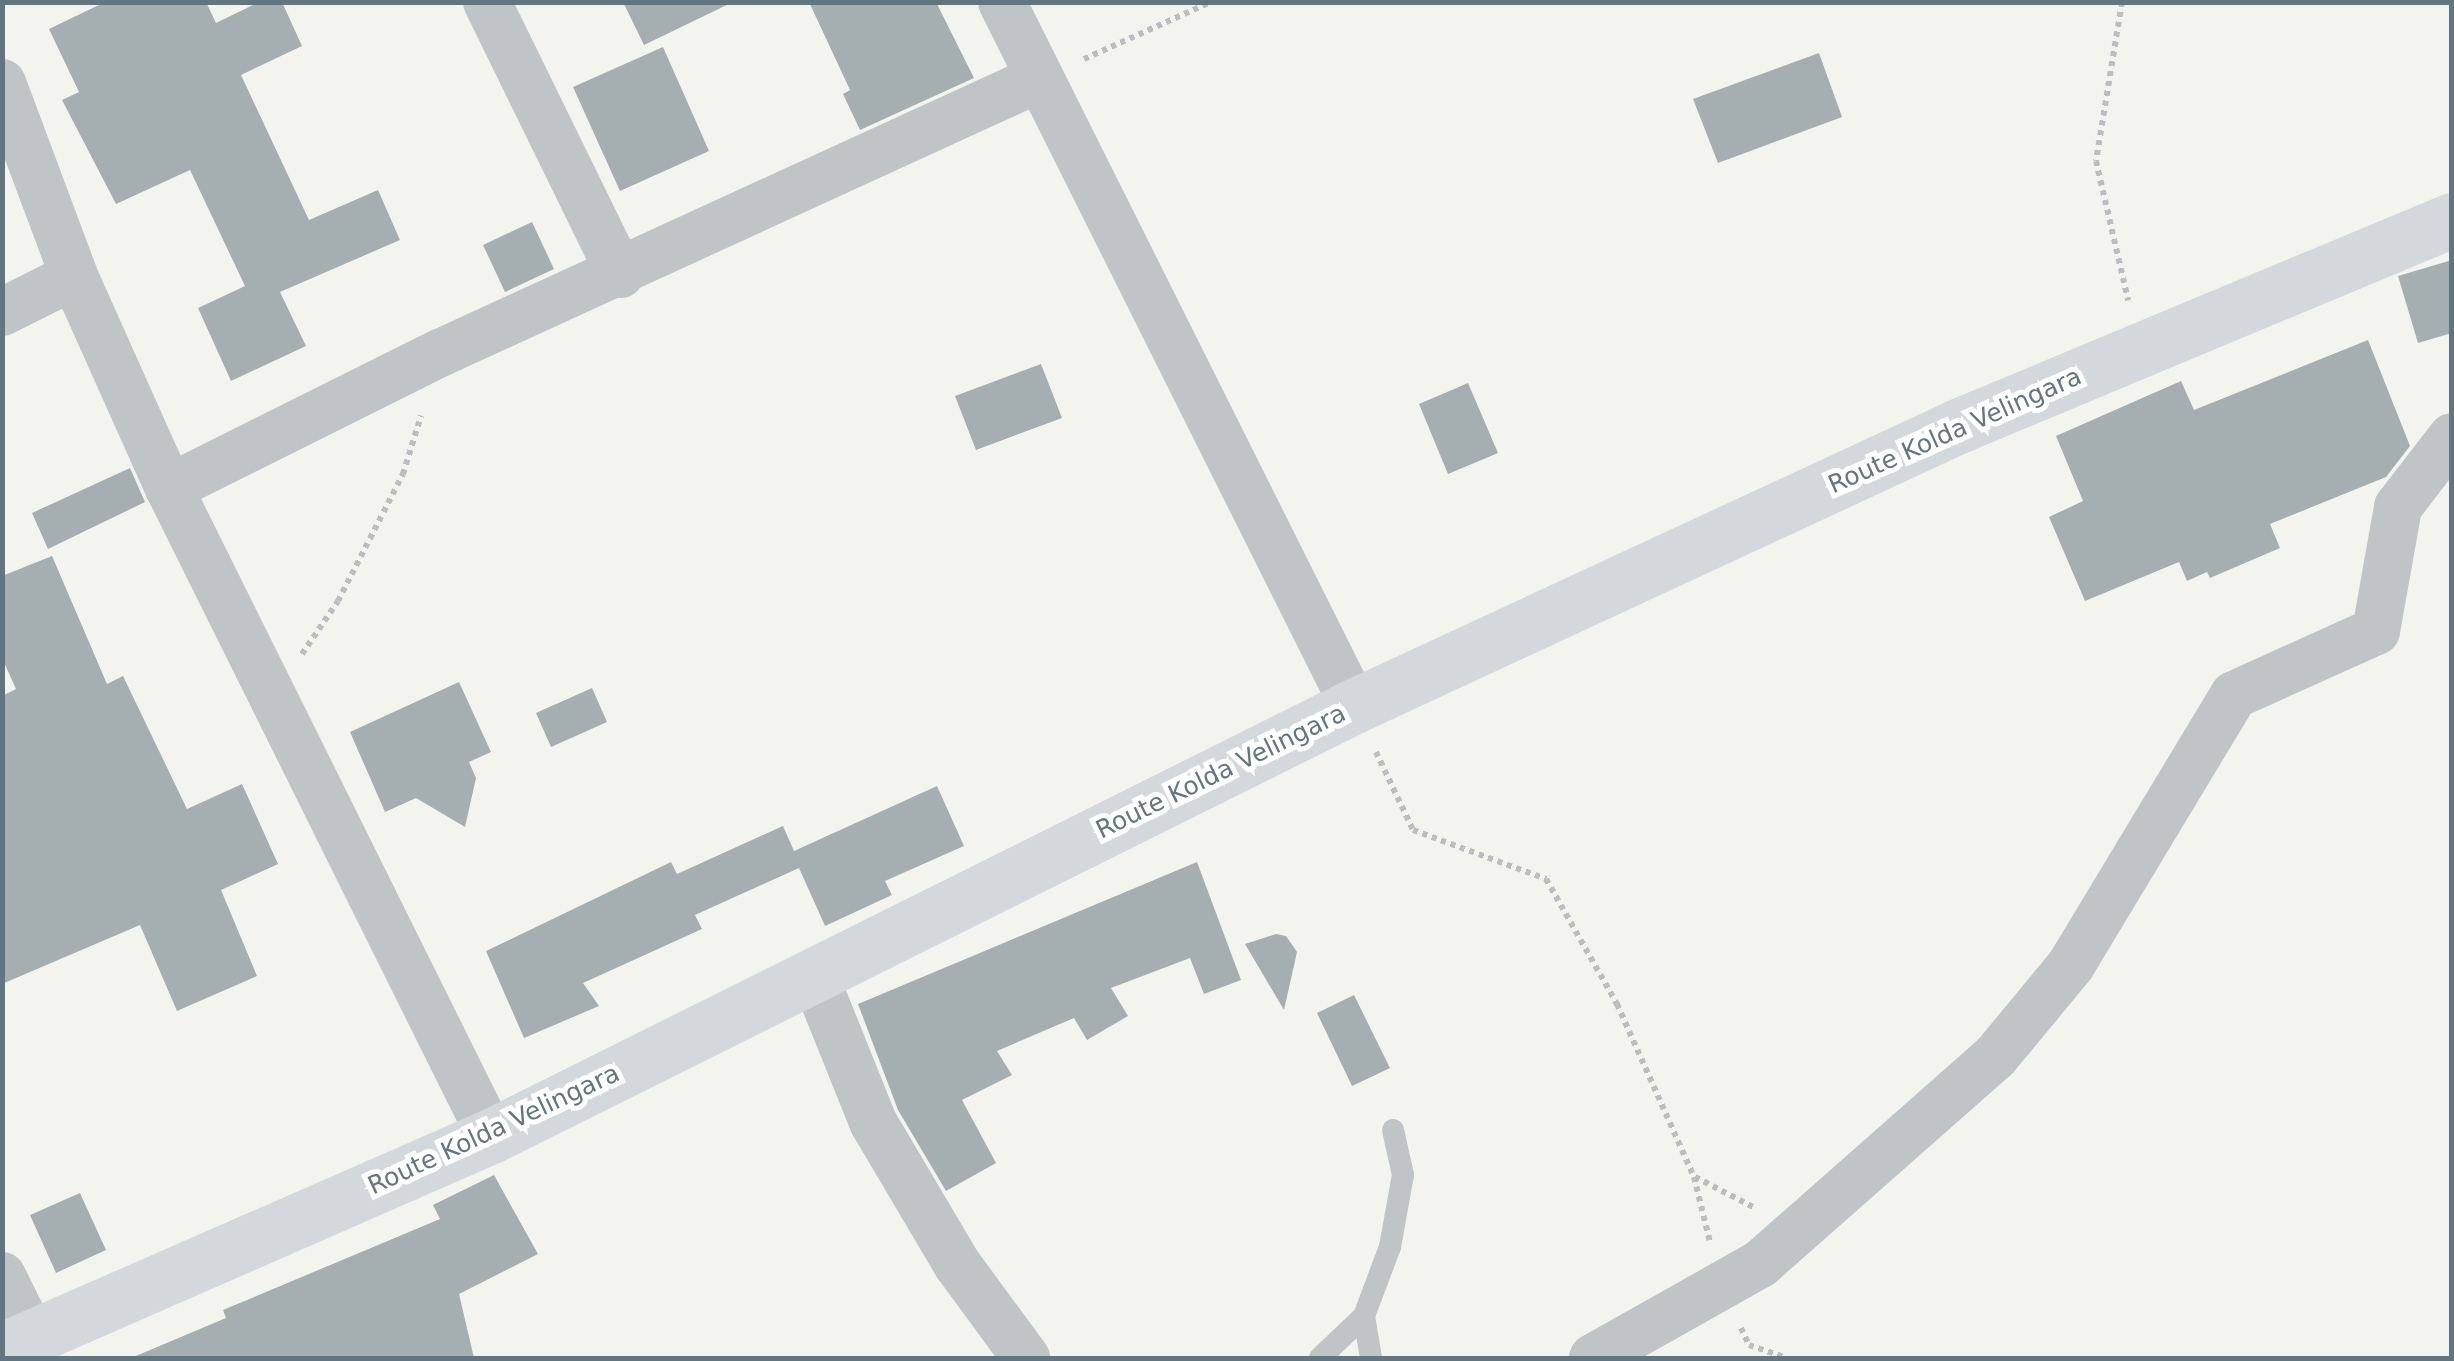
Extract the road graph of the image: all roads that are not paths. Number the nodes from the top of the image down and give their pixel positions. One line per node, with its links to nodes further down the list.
1 (487, 2): 6 (street)
2 (1002, 2): 3 (street)
3 (1038, 79): 6 (street); 11 (street)
4 (2, 82): 7 (street)
5 (2452, 220): 11 (main road, Route Kolda Velingara)
6 (620, 274): 10 (street)
7 (74, 276): 8 (street); 10 (street)
8 (2, 312)
9 (2452, 438): 21 (street)
10 (168, 488): 14 (street)
11 (1354, 706): 12 (main road, Route Kolda Velingara)
12 (814, 975): 14 (main road, Route Kolda Velingara); 18 (street)
13 (1393, 1130): 16 (lane)
14 (491, 1136): 17 (main road, Route Kolda Velingara)
15 (2, 1276): 17 (street)
16 (1364, 1316): 19 (lane); 20 (lane)
17 (18, 1344)
18 (1026, 1358)
19 (1320, 1358)
20 (1370, 1358)
21 (1593, 1358)

